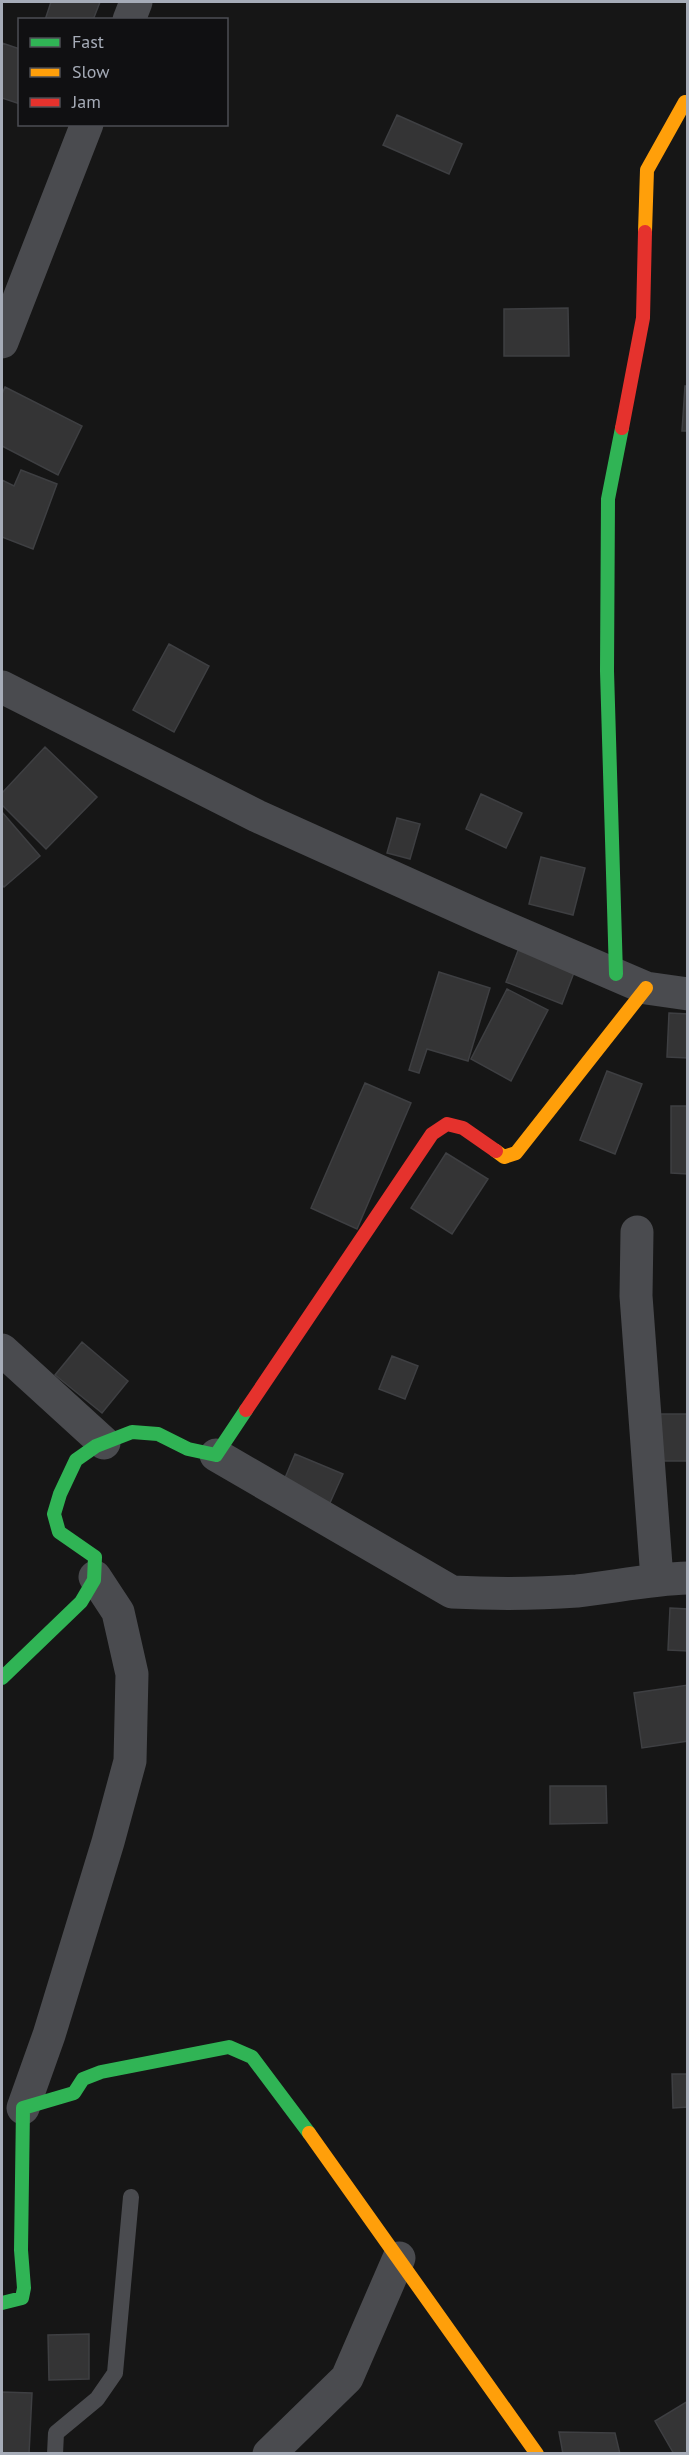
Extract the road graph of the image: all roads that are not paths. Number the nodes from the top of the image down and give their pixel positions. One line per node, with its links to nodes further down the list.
1 (136, 2): 2 (street)
2 (130, 18)
3 (685, 102): 7 (street)
4 (86, 126): 5 (street)
5 (2, 342)
6 (2, 687): 7 (street)
7 (616, 974): 8 (street)
8 (646, 988): 9 (street); 13 (street)
9 (687, 994)
10 (637, 1232): 15 (street)
11 (2, 1350): 12 (street)
12 (104, 1443): 13 (street); 14 (street)
13 (216, 1455): 15 (street)
14 (94, 1577): 16 (street); 17 (street)
15 (672, 1578)
16 (2, 1677)
17 (23, 2108): 19 (street); 20 (street)
18 (130, 2198): 21 (lane)
19 (399, 2258): 22 (street); 23 (street)
20 (2, 2303)
21 (55, 2454)
22 (269, 2454)
23 (537, 2454)

